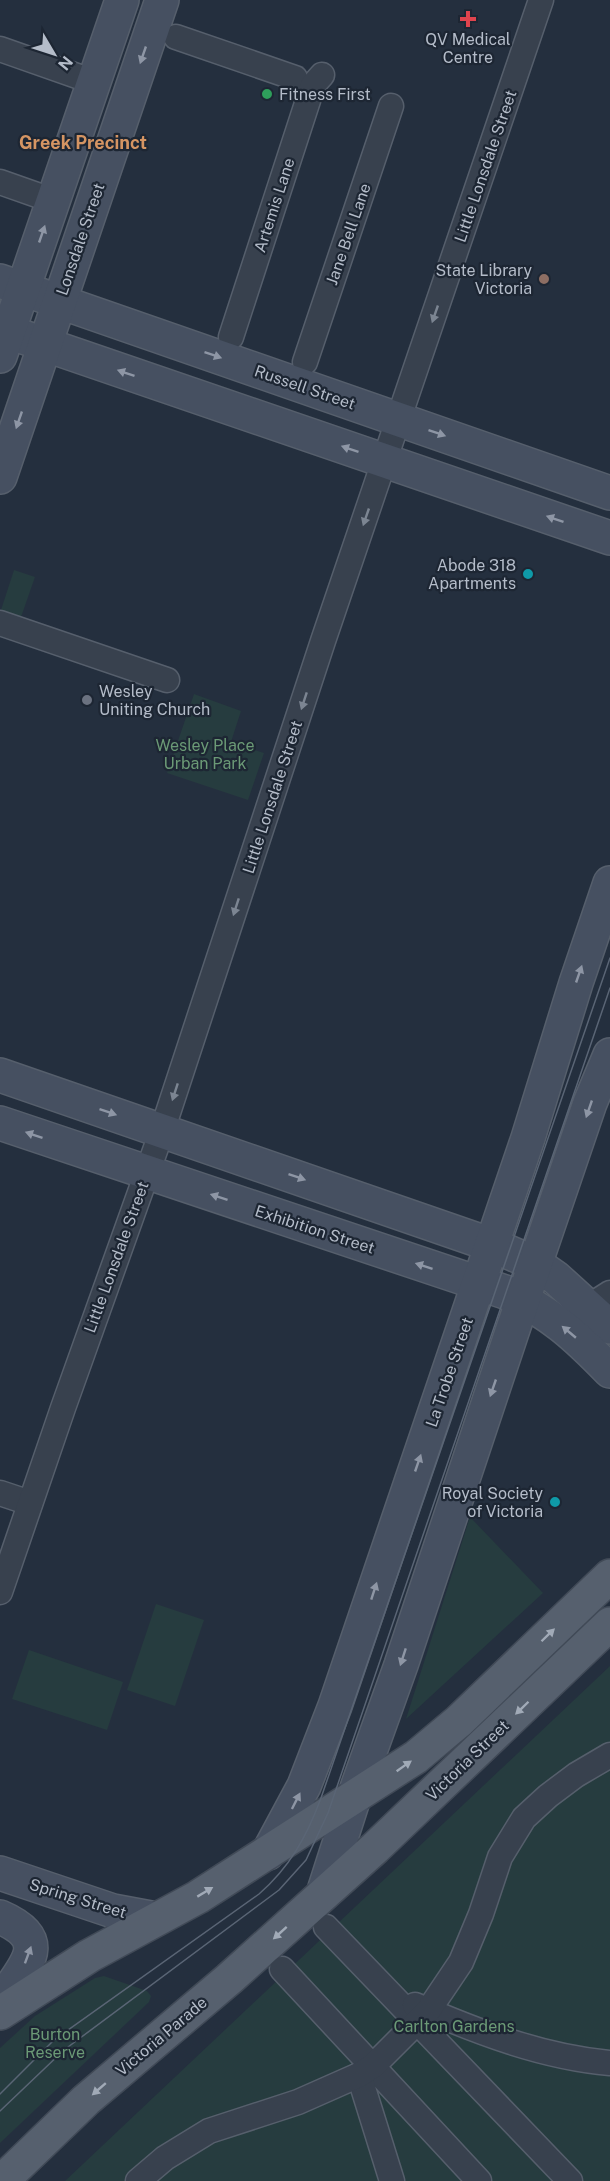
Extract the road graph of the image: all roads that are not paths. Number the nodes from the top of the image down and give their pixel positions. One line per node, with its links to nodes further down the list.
1 (122, 0): 8 (street)
2 (162, 0): 13 (street, Lonsdale Street, one-way to 13)
3 (541, 0): 22 (street, Little Lonsdale Street, one-way to 22)
4 (176, 37): 7 (street)
5 (0, 49): 8 (street)
6 (322, 75): 14 (street, Artemis Lane)
7 (295, 78)
8 (94, 82): 11 (street)
9 (391, 106): 18 (street, Jane Bell Lane)
10 (0, 182): 11 (street)
11 (54, 201): 12 (street, one-way to 11)
12 (12, 285): 13 (street, Russell Street); 15 (street)
13 (59, 302): 16 (street, Russell Street); 17 (street, Lonsdale Street)
14 (231, 337)
15 (3, 339): 17 (street)
16 (179, 343): 20 (street); 22 (street, Russell Street, one-way to 22)
17 (44, 345): 20 (street, one-way to 17); 21 (street, Lonsdale Street)
18 (305, 362)
19 (0, 376): 21 (street)
20 (165, 386): 23 (street, one-way to 20)
21 (30, 387): 24 (street, Lonsdale Street, one-way to 24)
22 (399, 420): 23 (street, Little Lonsdale Street); 25 (street, Russell Street, one-way to 25)
23 (385, 461): 26 (street, one-way to 23); 34 (street, Little Lonsdale Street, one-way to 34)
24 (0, 477)
25 (610, 493)
26 (610, 538)
27 (0, 623): 28 (street)
28 (167, 681)
29 (610, 883): 38 (street, La Trobe Street, one-way to 29)
30 (610, 1054): 39 (street, one-way to 39)
31 (6, 1077): 32 (street); 34 (street, one-way to 34)
32 (0, 1112)
33 (0, 1123): 36 (street, Exhibition Street, one-way to 33)
34 (162, 1131): 35 (street); 36 (street, Little Lonsdale Street)
35 (201, 1144): 37 (street); 38 (street, one-way to 38)
36 (146, 1173): 37 (street, Exhibition Street); 45 (street, Little Lonsdale Street)
37 (185, 1186): 40 (street, Exhibition Street, one-way to 37)
38 (492, 1245): 39 (street); 40 (street, La Trobe Street)
39 (536, 1264): 41 (street); 42 (street)
40 (479, 1283): 41 (street, Exhibition Street); 51 (street, La Trobe Street, one-way to 40)
41 (523, 1300): 43 (street, Exhibition Street, one-way to 41); 50 (street, one-way to 50)
42 (603, 1309)
43 (610, 1371)
44 (0, 1493): 45 (street)
45 (30, 1503): 47 (street, Little Lonsdale Street)
46 (610, 1576): 50 (main road, Victoria Street, one-way to 46)
47 (0, 1592)
48 (610, 1624): 53 (main road, Victoria Street, one-way to 53)
49 (610, 1755): 60 (street)
50 (354, 1797): 51 (main road); 53 (street)
51 (268, 1853): 55 (main road, one-way to 51)
52 (0, 1874): 55 (street, Spring Street)
53 (323, 1894): 63 (main road, Victoria Parade, one-way to 63)
54 (0, 1917): 58 (street, one-way to 54)
55 (156, 1919): 59 (main road)
56 (326, 1927): 60 (street)
57 (282, 1969): 62 (street)
58 (0, 2003)
59 (0, 2013)
60 (422, 2017): 61 (street); 62 (street); 67 (street)
61 (610, 2063)
62 (366, 2070): 64 (street); 65 (street); 66 (street)
63 (2, 2181)
64 (138, 2181)
65 (392, 2181)
66 (479, 2181)
67 (570, 2181)

